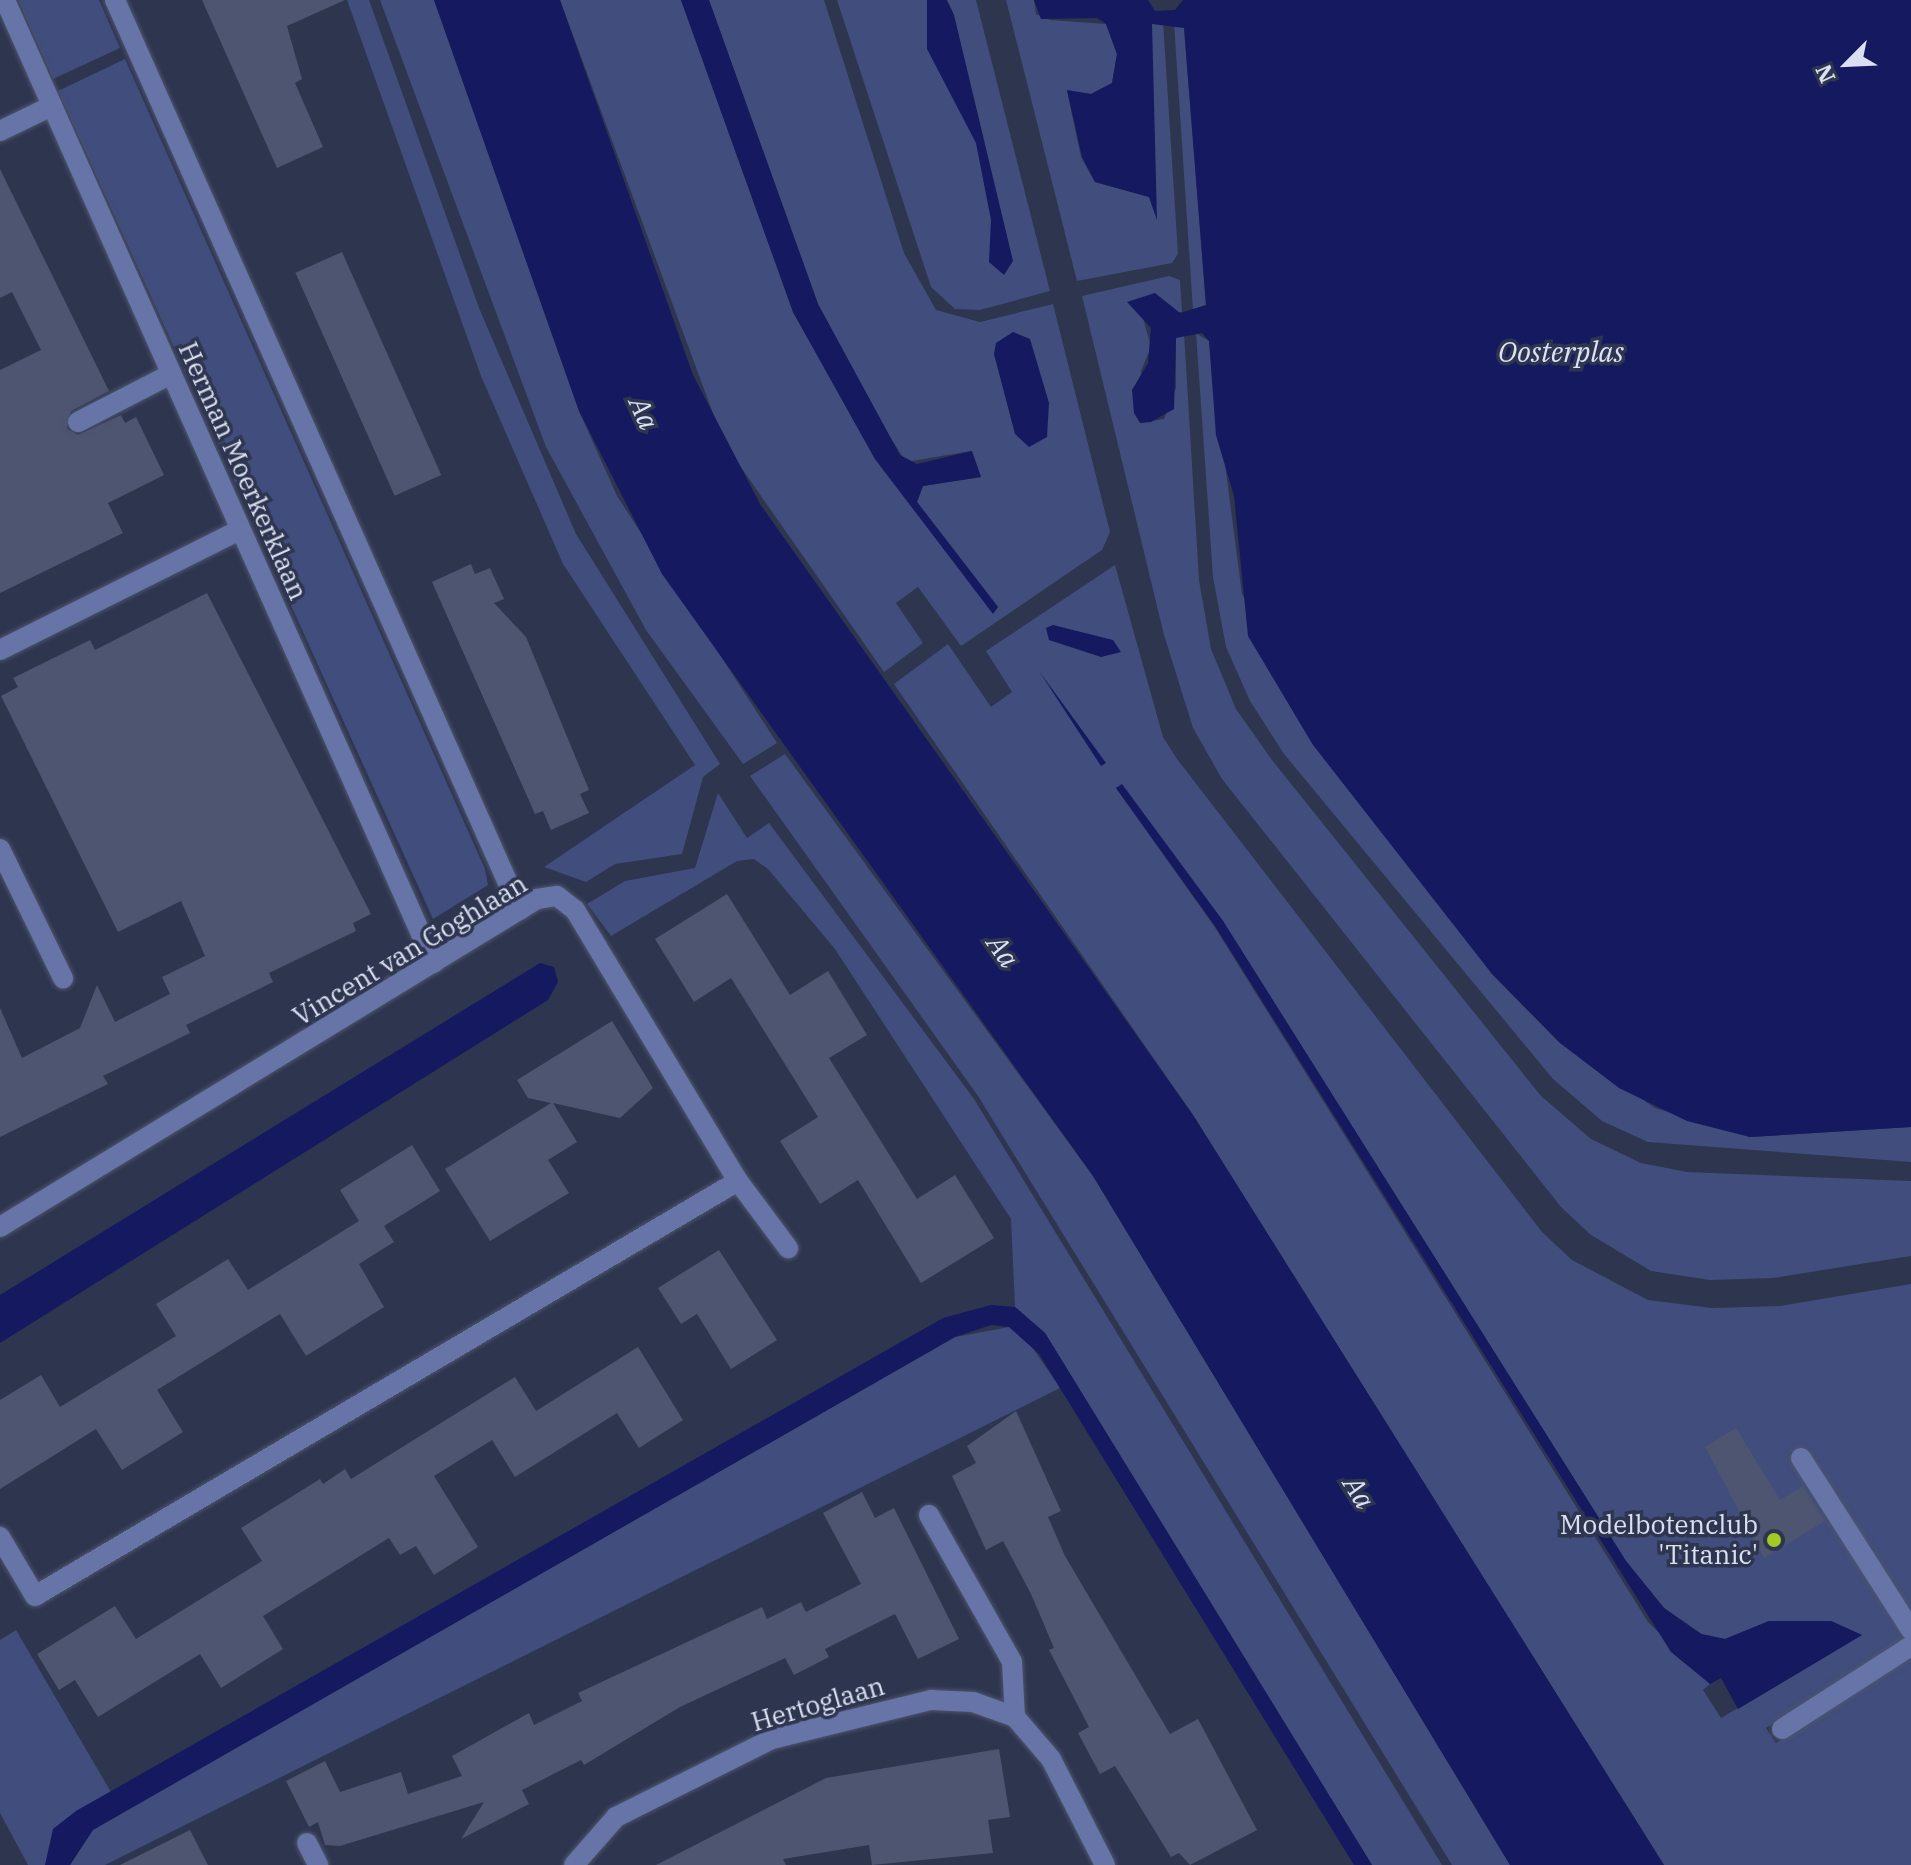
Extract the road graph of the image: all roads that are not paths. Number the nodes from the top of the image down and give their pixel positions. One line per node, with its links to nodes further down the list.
1 (5, 0): 3 (street, Herman Moerkerklaan)
2 (115, 0): 10 (street)
3 (52, 106): 4 (street); 5 (street, Herman Moerkerklaan)
4 (0, 131)
5 (171, 374): 6 (street); 7 (street, Herman Moerkerklaan)
6 (78, 422)
7 (240, 530): 8 (street); 11 (street, Herman Moerkerklaan)
8 (0, 650)
9 (0, 849): 12 (street)
10 (520, 910): 11 (street, Vincent van Goghlaan); 13 (street, Vincent van Goghlaan)
11 (434, 963): 14 (street, Vincent van Goghlaan)
12 (63, 978)
13 (738, 1181): 15 (street, Vincent van Goghlaan); 18 (street)
14 (0, 1227)
15 (788, 1248)
16 (1801, 1458): 19 (street)
17 (929, 1515): 21 (street)
18 (0, 1537)
19 (1911, 1630)
20 (1911, 1646): 22 (street)
21 (1015, 1717): 25 (street, Hertoglaan); 26 (street, Hertoglaan)
22 (1782, 1729)
23 (307, 1843): 24 (street)
24 (318, 1865)
25 (574, 1865)
26 (1105, 1865)

